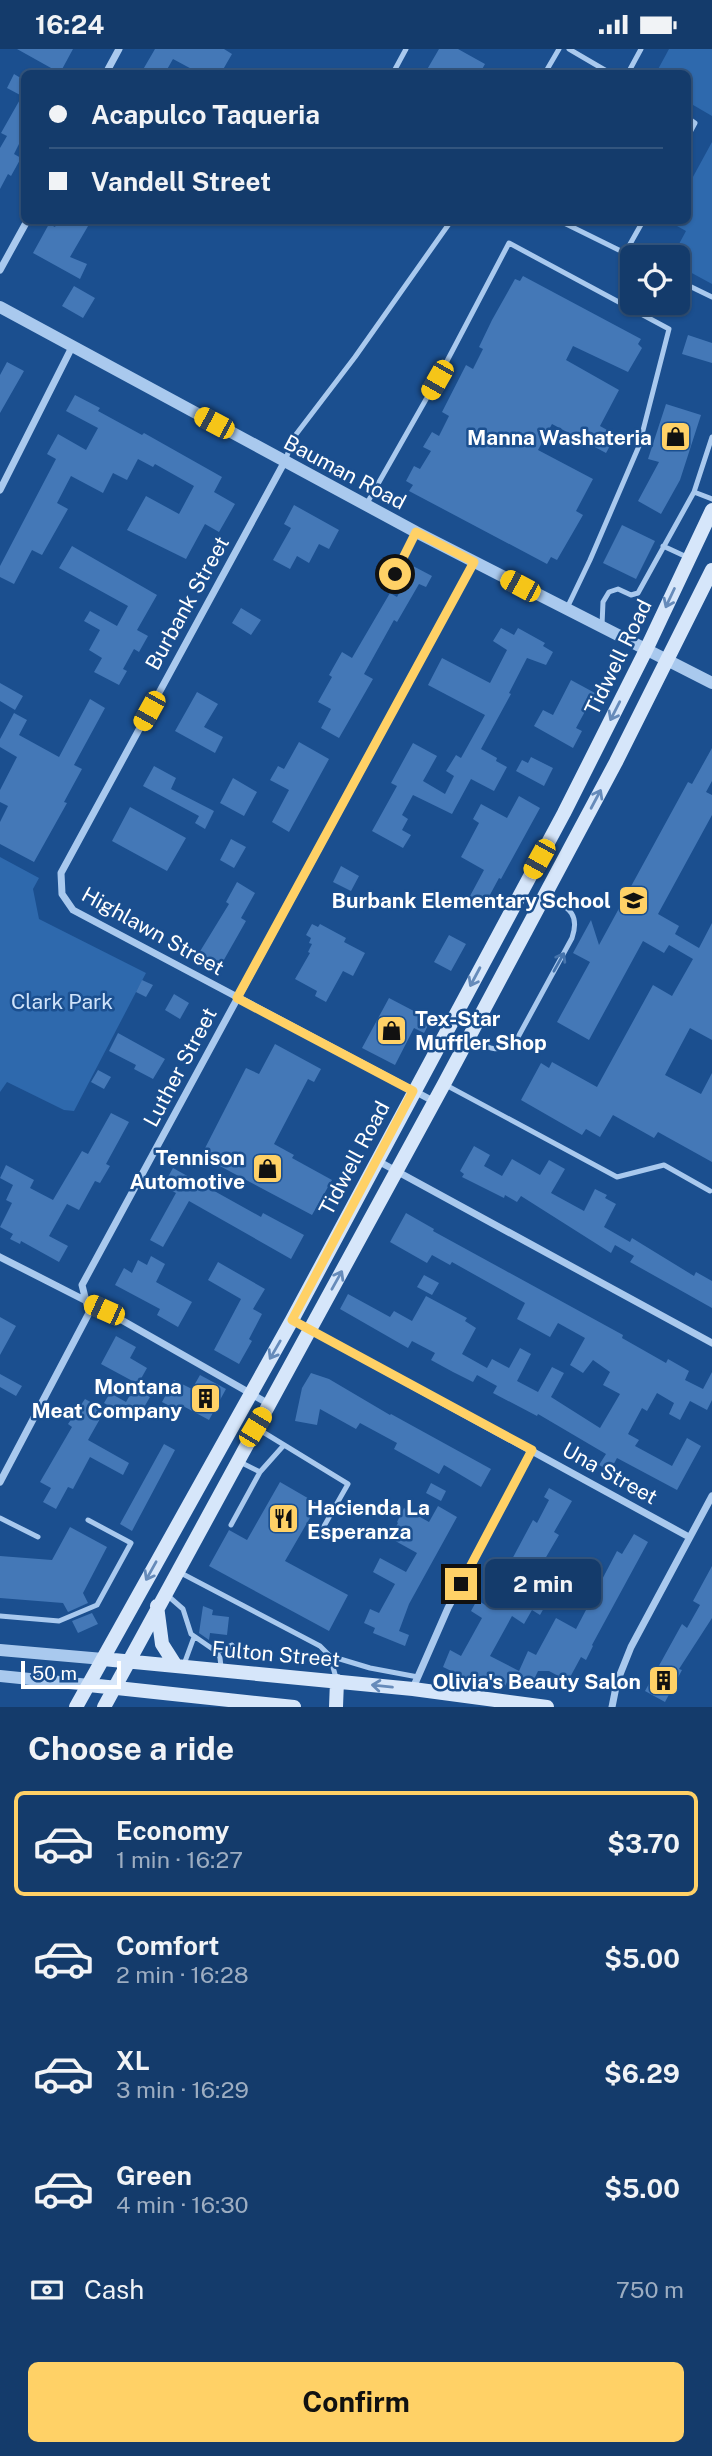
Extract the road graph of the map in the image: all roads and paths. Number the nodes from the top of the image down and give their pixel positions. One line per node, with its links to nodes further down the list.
1 (119, 49): 6 (street)
2 (406, 49): 7 (lane)
3 (559, 49): 8 (lane)
4 (569, 49): 9 (lane)
5 (640, 49): 10 (lane)
6 (108, 70)
7 (395, 70)
8 (547, 70)
9 (605, 70)
10 (630, 70)
11 (25, 224): 17 (street)
12 (449, 224): 23 (lane)
13 (566, 224): 16 (lane)
14 (641, 224): 15 (lane)
15 (630, 245)
16 (620, 251)
17 (0, 270)
18 (690, 286): 19 (lane)
19 (712, 297)
20 (0, 307): 21 (street, Bauman Road)
21 (72, 347): 23 (street, Bauman Road); 24 (street)
22 (712, 437): 25 (lane)
23 (285, 461): 27 (street, Bauman Road); 42 (street, Burbank Street)
24 (0, 490)
25 (694, 492): 26 (lane); 30 (lane)
26 (712, 499)
27 (366, 505): 29 (street, Bauman Road); 35 (lane)
28 (712, 510): 31 (main road, Tidwell Road)
29 (416, 532): 32 (street, Bauman Road); 34 (lane)
30 (663, 546): 31 (lane); 36 (lane)
31 (689, 558): 37 (main road, Tidwell Road, one-way to 37)
32 (474, 562): 35 (street, Bauman Road); 46 (street, Luther Street)
33 (712, 570): 38 (main road, Tidwell Road)
34 (395, 574)
35 (566, 610): 36 (street, Bauman Road)
36 (602, 628): 37 (street, Bauman Road)
37 (646, 650): 38 (street, Bauman Road); 40 (main road, Tidwell Road, one-way to 40)
38 (667, 660): 39 (street, Bauman Road); 41 (main road, Tidwell Road, one-way to 38)
39 (712, 683)
40 (564, 813): 41 (main road); 44 (main road, Tidwell Road)
41 (584, 822): 43 (main road, Tidwell Road)
42 (61, 873): 46 (street, Highlawn Street)
43 (546, 894): 45 (main road, Tidwell Road); 47 (lane, one-way to 43)
44 (489, 950): 45 (main road); 49 (main road, Tidwell Road, one-way to 49)
45 (509, 962): 47 (main road, Tidwell Road)
46 (237, 998): 49 (street, Highlawn Street); 55 (street, Luther Street)
47 (469, 1038): 48 (main road, Tidwell Road)
48 (444, 1084): 50 (main road, Tidwell Road); 53 (lane)
49 (413, 1091): 50 (street, Highlawn Street); 51 (main road, Tidwell Road)
50 (435, 1102): 52 (main road, Tidwell Road)
51 (376, 1160): 52 (street); 56 (main road, Tidwell Road)
52 (397, 1171): 57 (main road, Tidwell Road, one-way to 52); 58 (street)
53 (710, 1191)
54 (0, 1257): 55 (street)
55 (86, 1301): 59 (street); 66 (street, Luther Street)
56 (292, 1320): 57 (street, Una Street); 59 (main road, Tidwell Road, one-way to 59)
57 (309, 1331): 60 (main road, Tidwell Road); 63 (street, Una Street)
58 (712, 1343)
59 (250, 1393): 60 (street); 67 (main road, Tidwell Road)
60 (269, 1404): 61 (main road, Tidwell Road)
61 (255, 1427): 62 (lane); 64 (main road, Tidwell Road)
62 (284, 1445): 65 (lane); 73 (lane)
63 (532, 1450): 75 (street, Una Street); 90 (street)
64 (237, 1460): 65 (lane); 68 (main road, Tidwell Road)
65 (260, 1472): 72 (lane)
66 (0, 1482)
67 (199, 1485): 68 (main road); 84 (main road, Tidwell Road, one-way to 84)
68 (218, 1495): 76 (main road, Tidwell Road)
69 (712, 1496): 75 (street)
70 (0, 1518): 74 (lane)
71 (88, 1520): 78 (lane)
72 (231, 1525)
73 (319, 1535)
74 (38, 1537)
75 (690, 1537): 100 (street)
76 (177, 1571): 77 (main road, Tidwell Road); 83 (lane)
77 (161, 1600): 79 (lane); 85 (main road, Tidwell Road); 86 (main road)
78 (0, 1616)
79 (194, 1637): 82 (lane); 86 (lane)
80 (232, 1645): 82 (lane)
81 (0, 1650): 84 (street, Fulton Street)
82 (217, 1652): 87 (lane)
83 (330, 1656): 89 (lane); 90 (lane)
84 (103, 1659): 85 (main road, Fulton Street); 91 (main road, Tidwell Road)
85 (128, 1660): 86 (main road, Fulton Street); 92 (main road, Tidwell Road)
86 (180, 1666): 87 (main road, Fulton Street)
87 (221, 1670): 89 (main road, Fulton Street)
88 (0, 1676): 91 (street)
89 (337, 1681): 90 (main road, Fulton Street, one-way to 89); 98 (main road)
90 (415, 1683): 93 (main road, Fulton Street)
91 (89, 1685): 92 (main road); 95 (main road, Tidwell Road)
92 (115, 1687): 94 (main road); 96 (main road, Tidwell Road)
93 (475, 1702): 99 (main road, Fulton Street)
94 (251, 1705): 97 (main road)
95 (76, 1707)
96 (104, 1707)
97 (295, 1707)
98 (336, 1707)
99 (547, 1707)
100 (612, 1707)

